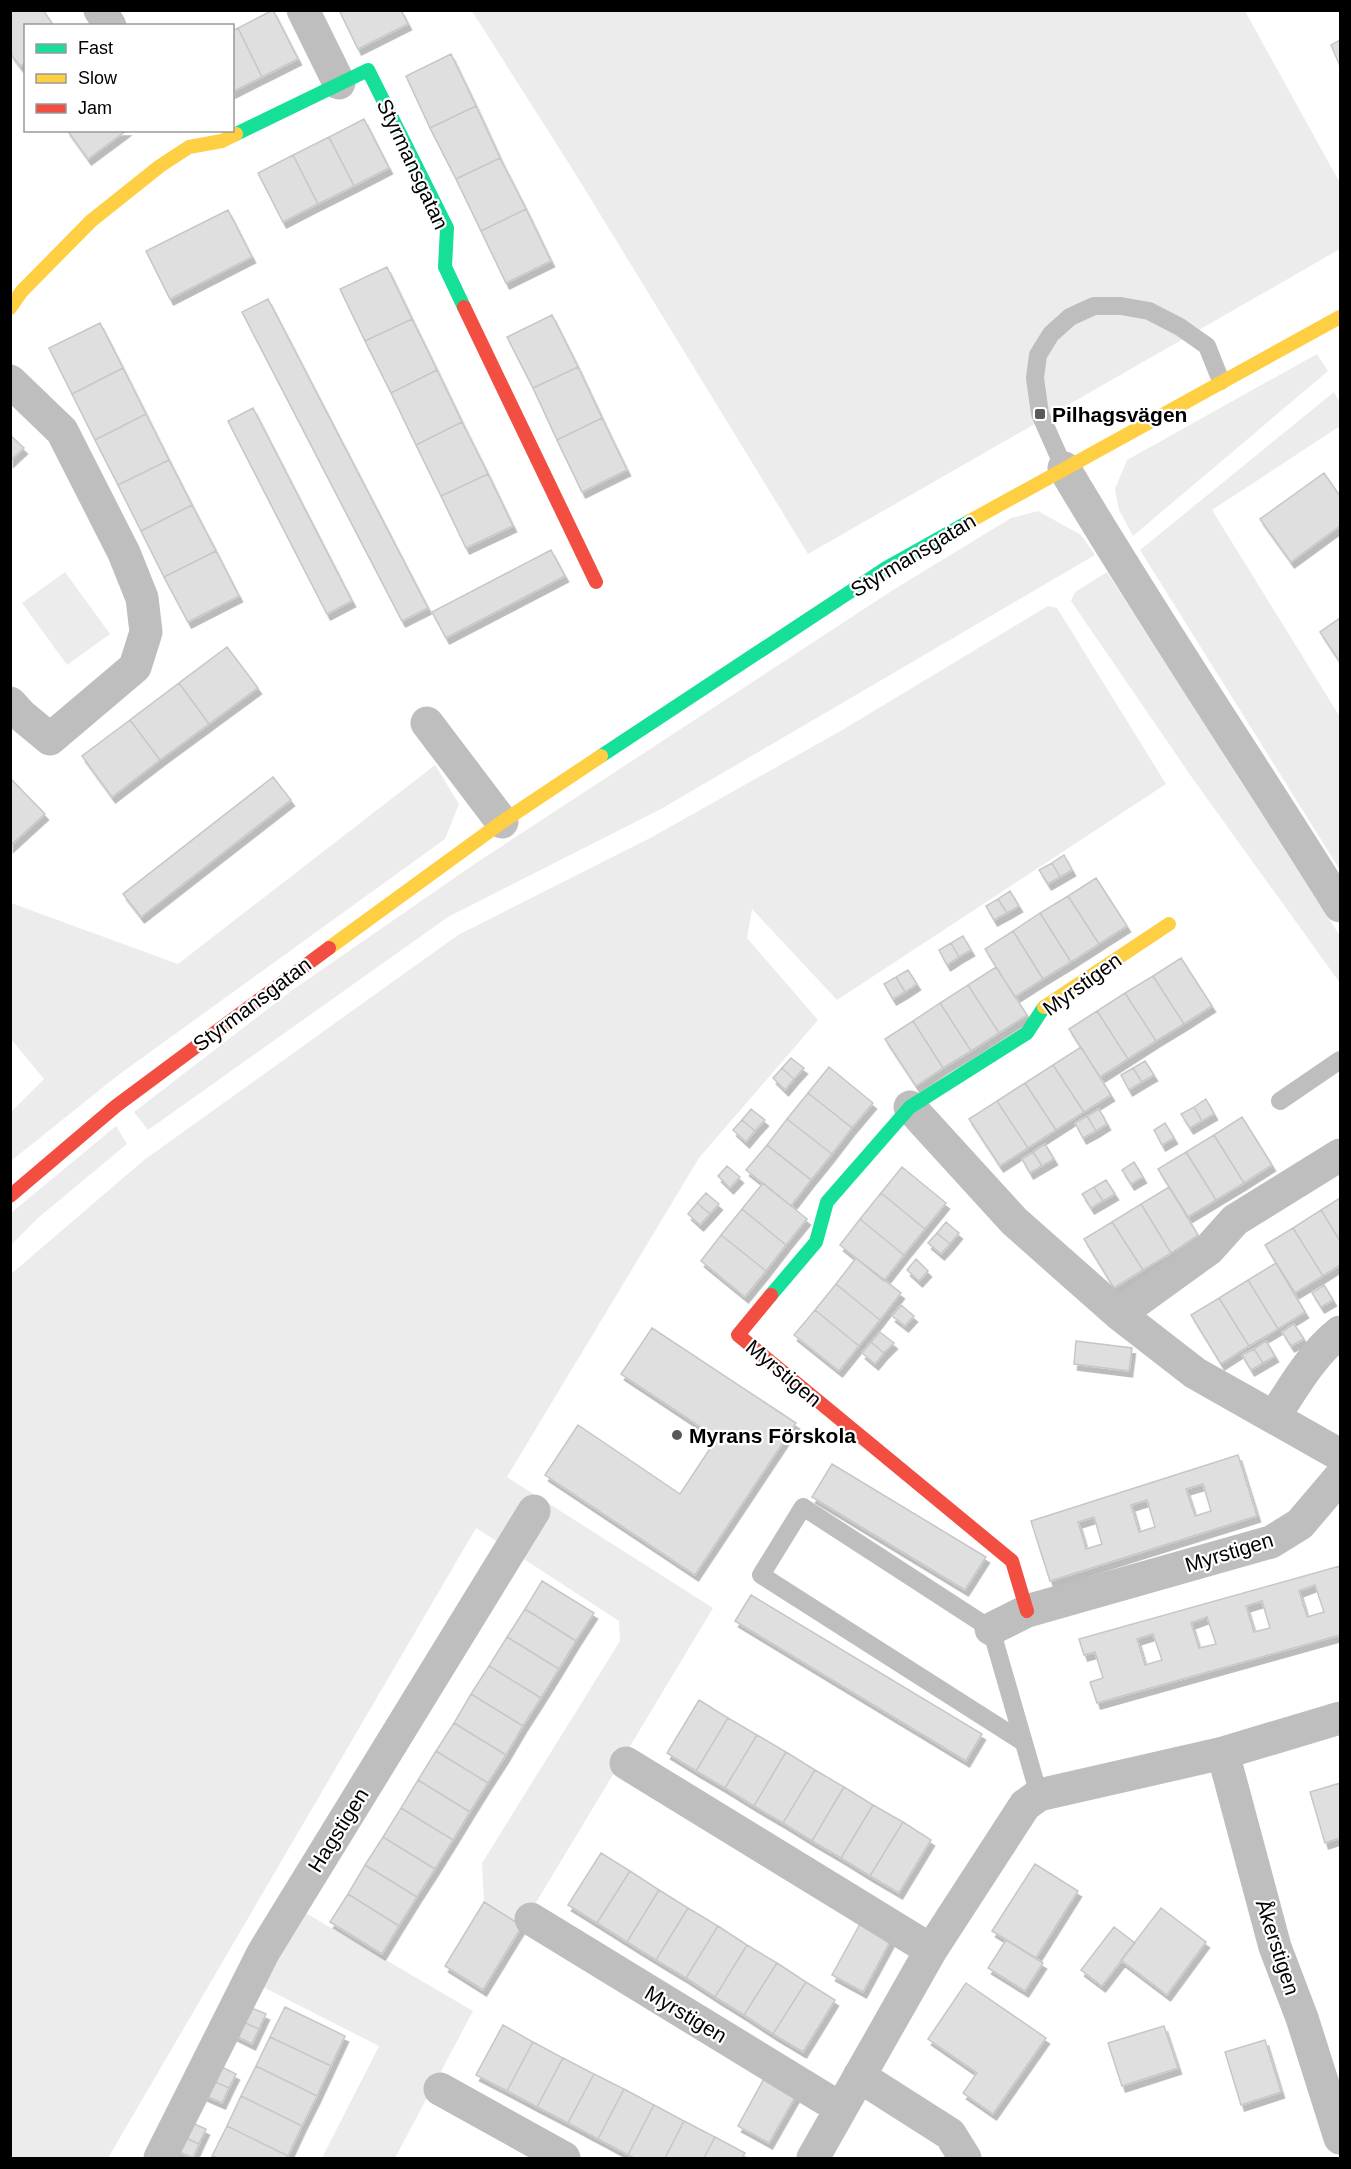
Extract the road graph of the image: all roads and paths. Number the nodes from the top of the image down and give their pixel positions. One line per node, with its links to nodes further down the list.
1 (100, 10): 3 (street)
2 (303, 10): 4 (street)
3 (109, 24)
4 (339, 84): 5 (street, Styrmansgatan); 11 (street, Styrmansgatan)
5 (184, 139): 6 (street, Styrmansgatan)
6 (10, 308)
7 (1341, 317): 9 (street, Styrmansgatan)
8 (10, 381): 12 (street)
9 (1221, 381): 10 (street, Styrmansgatan); 10 (lane)
10 (1064, 468): 14 (street, Styrmansgatan); 15 (street)
11 (596, 582)
12 (10, 703)
13 (427, 723): 14 (street)
14 (502, 822): 21 (street, Styrmansgatan)
15 (1341, 906)
16 (1169, 924): 19 (street, Myrstigen)
17 (1341, 1060): 18 (lane)
18 (1280, 1101)
19 (910, 1107): 22 (street); 28 (street, Myrstigen)
20 (1341, 1155): 22 (street)
21 (10, 1197)
22 (1119, 1314): 24 (street)
23 (1341, 1332): 24 (street)
24 (1274, 1417): 25 (street)
25 (1341, 1455)
26 (1341, 1477): 28 (street, Myrstigen)
27 (534, 1511): 41 (street, Hagstigen)
28 (1027, 1611): 29 (street, Myrstigen)
29 (991, 1629): 31 (lane); 31 (lane)
30 (1341, 1718): 32 (street)
31 (1023, 1742): 34 (lane)
32 (1223, 1753): 34 (street); 40 (street, Åkerstigen)
33 (626, 1763): 36 (street)
34 (1039, 1795): 36 (street)
35 (531, 1919): 39 (street, Myrstigen)
36 (931, 1950): 37 (street)
37 (859, 2076): 39 (street); 44 (street)
38 (440, 2090): 42 (street)
39 (840, 2108): 43 (street)
40 (1341, 2138)
41 (160, 2158)
42 (564, 2158)
43 (813, 2158)
44 (965, 2158)

